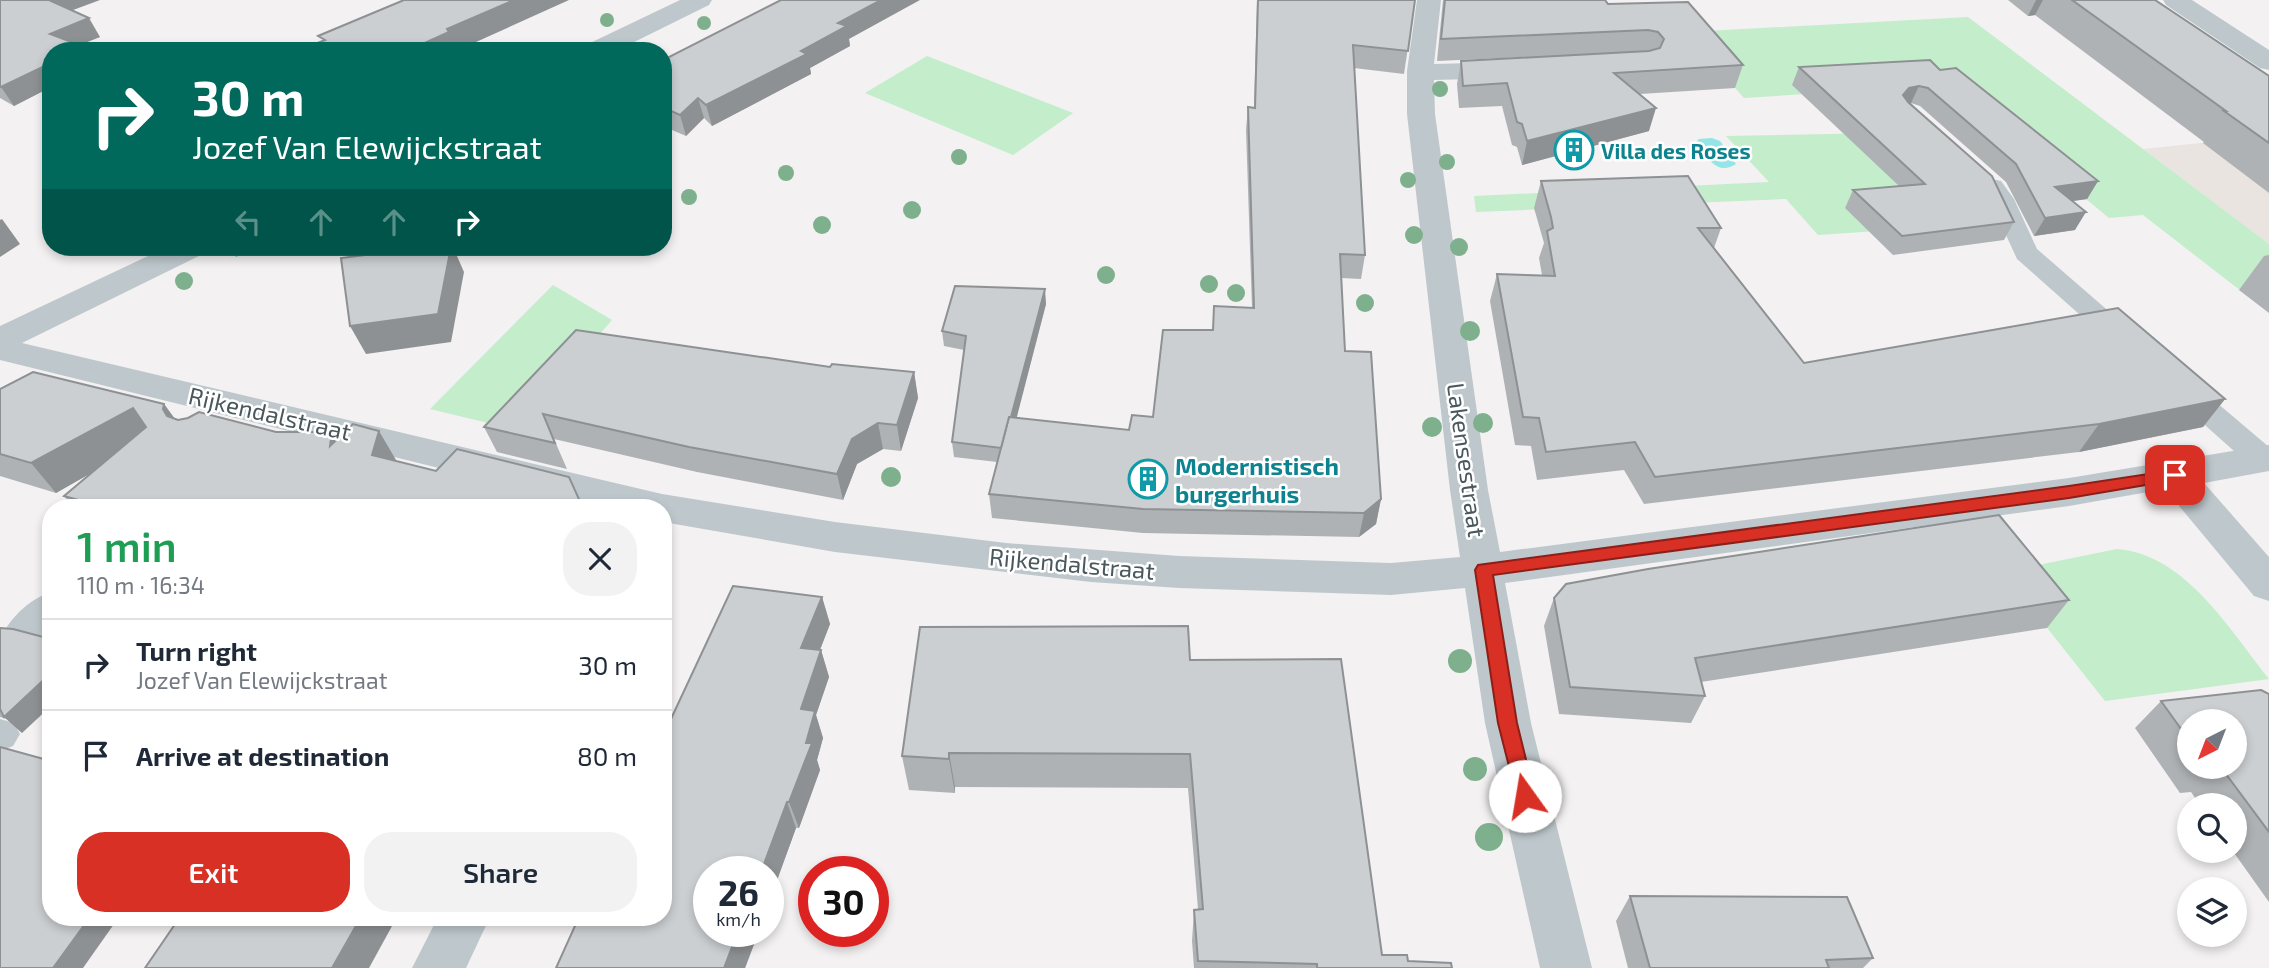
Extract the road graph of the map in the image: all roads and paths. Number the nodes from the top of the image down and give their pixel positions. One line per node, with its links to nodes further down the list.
1 (700, 0): 4 (street)
2 (1429, 0): 7 (street, Lakensestraat)
3 (2175, 0): 5 (street)
4 (614, 42)
5 (2269, 62)
6 (1536, 69): 7 (street)
7 (1420, 71): 18 (street, Lakensestraat)
8 (1976, 172): 14 (lane)
9 (173, 256): 10 (street)
10 (0, 340)
11 (0, 349): 12 (street, Rijkendalstraat)
12 (237, 406): 13 (lane); 16 (street, Rijkendalstraat)
13 (207, 433)
14 (2266, 459): 15 (street, Rijkendalstraat)
15 (2175, 475): 18 (street, Rijkendalstraat); 19 (street)
16 (601, 499)
17 (672, 517): 18 (street, Rijkendalstraat)
18 (1484, 570): 24 (street, Lakensestraat)
19 (2269, 585)
20 (42, 613): 21 (lane)
21 (21, 632)
22 (460, 926): 23 (street)
23 (438, 968)
24 (1566, 968)

